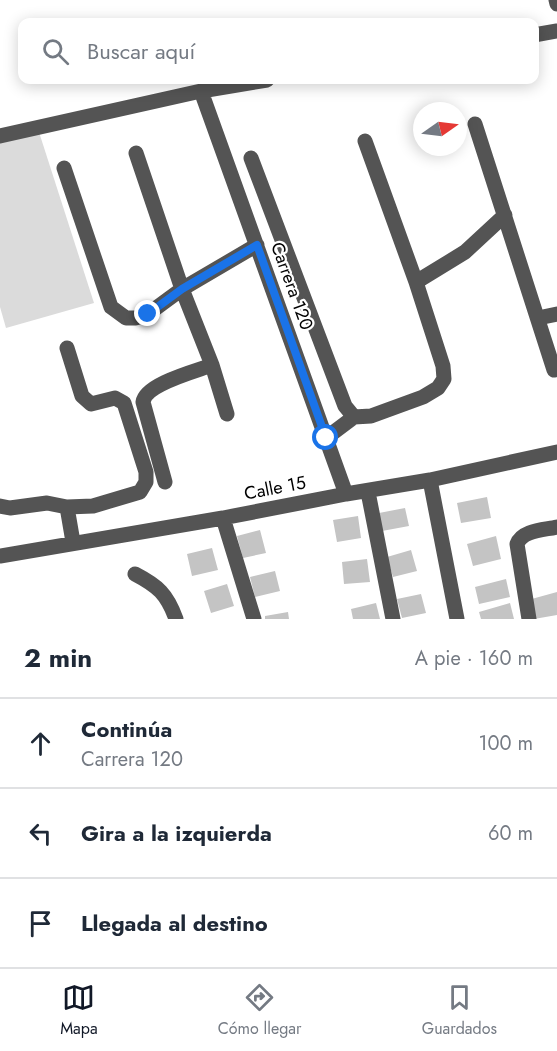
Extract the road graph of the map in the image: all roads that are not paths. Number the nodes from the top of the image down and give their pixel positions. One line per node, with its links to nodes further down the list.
1 (556, 0): 2 (street)
2 (557, 4)
3 (557, 31): 4 (street)
4 (539, 34)
5 (241, 84): 6 (street)
6 (201, 90): 8 (street); 14 (street, Carrera 120)
7 (475, 124): 13 (street)
8 (0, 136)
9 (364, 141): 15 (street)
10 (136, 153): 16 (street)
11 (251, 158): 23 (street)
12 (64, 168): 16 (street)
13 (505, 215): 15 (street); 18 (street)
14 (257, 245): 16 (street); 24 (street, Carrera 120)
15 (416, 282): 23 (street)
16 (182, 289): 20 (street)
17 (557, 314): 18 (street)
18 (538, 318): 21 (street)
19 (67, 348): 31 (street)
20 (212, 365): 22 (street); 27 (street)
21 (554, 370)
22 (227, 414)
23 (354, 417): 24 (street)
24 (326, 438): 29 (street, Carrera 120)
25 (557, 452): 26 (street, Calle 15)
26 (430, 480): 28 (street, Calle 15); 40 (street)
27 (165, 482)
28 (368, 492): 29 (street, Calle 15); 39 (street)
29 (346, 494): 32 (street, Calle 15)
30 (0, 506): 31 (street)
31 (67, 507): 34 (street)
32 (223, 518): 34 (street, Calle 15); 38 (street)
33 (557, 527): 41 (street)
34 (73, 542): 35 (street, Calle 15)
35 (0, 556)
36 (135, 574): 37 (street)
37 (176, 619)
38 (254, 619)
39 (393, 619)
40 (457, 619)
41 (529, 619)

